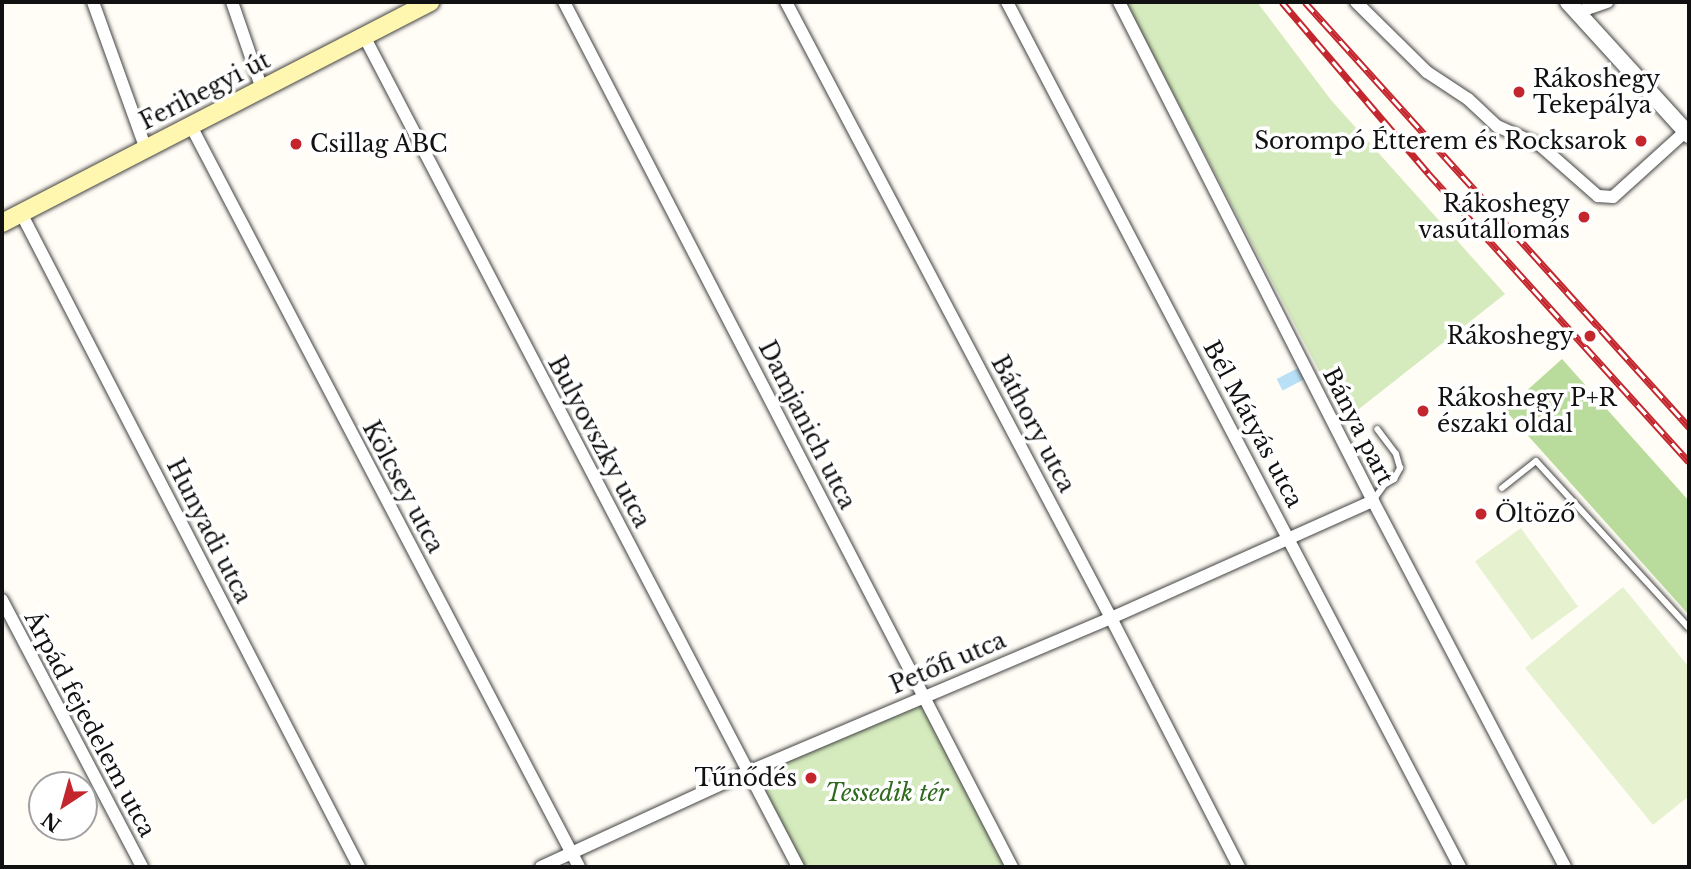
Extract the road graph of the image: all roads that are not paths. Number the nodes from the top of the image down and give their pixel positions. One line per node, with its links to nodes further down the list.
1 (93, 2): 15 (street)
2 (232, 2): 12 (street)
3 (430, 2): 11 (main road, Ferihegyi út)
4 (564, 2): 25 (street, Damjanich utca)
5 (786, 2): 23 (street, Báthory utca)
6 (1007, 2): 21 (street, Bél Mátyás utca)
7 (1119, 2): 20 (street, Bánya part)
8 (1356, 2): 14 (street)
9 (1607, 2): 10 (street)
10 (1573, 7): 14 (street)
11 (364, 36): 12 (main road, Ferihegyi út); 26 (street, Bulyovszky utca)
12 (262, 89): 13 (main road, Ferihegyi út)
13 (191, 126): 15 (main road, Ferihegyi út); 27 (street, Kölcsey utca)
14 (1688, 133)
15 (146, 149): 16 (main road, Ferihegyi út)
16 (21, 213): 17 (main road, Ferihegyi út); 29 (street, Hunyadi utca)
17 (2, 223)
18 (1377, 429): 20 (lane)
19 (1502, 488): 24 (lane)
20 (1373, 501): 21 (street, Petőfi utca); 36 (street, Bánya part)
21 (1290, 539): 23 (street, Petőfi utca); 35 (street, Bél Mátyás utca)
22 (2, 600): 28 (street, Árpád fejedelem utca)
23 (1111, 618): 25 (street, Petőfi utca); 34 (street, Báthory utca)
24 (1689, 628)
25 (923, 695): 26 (street, Petőfi utca); 33 (street, Damjanich utca)
26 (748, 772): 27 (street, Petőfi utca); 32 (street, Bulyovszky utca)
27 (572, 853): 30 (street, Petőfi utca); 31 (street, Kölcsey utca)
28 (142, 867)
29 (359, 867)
30 (541, 867)
31 (579, 867)
32 (798, 867)
33 (1012, 867)
34 (1239, 867)
35 (1460, 867)
36 (1564, 867)

